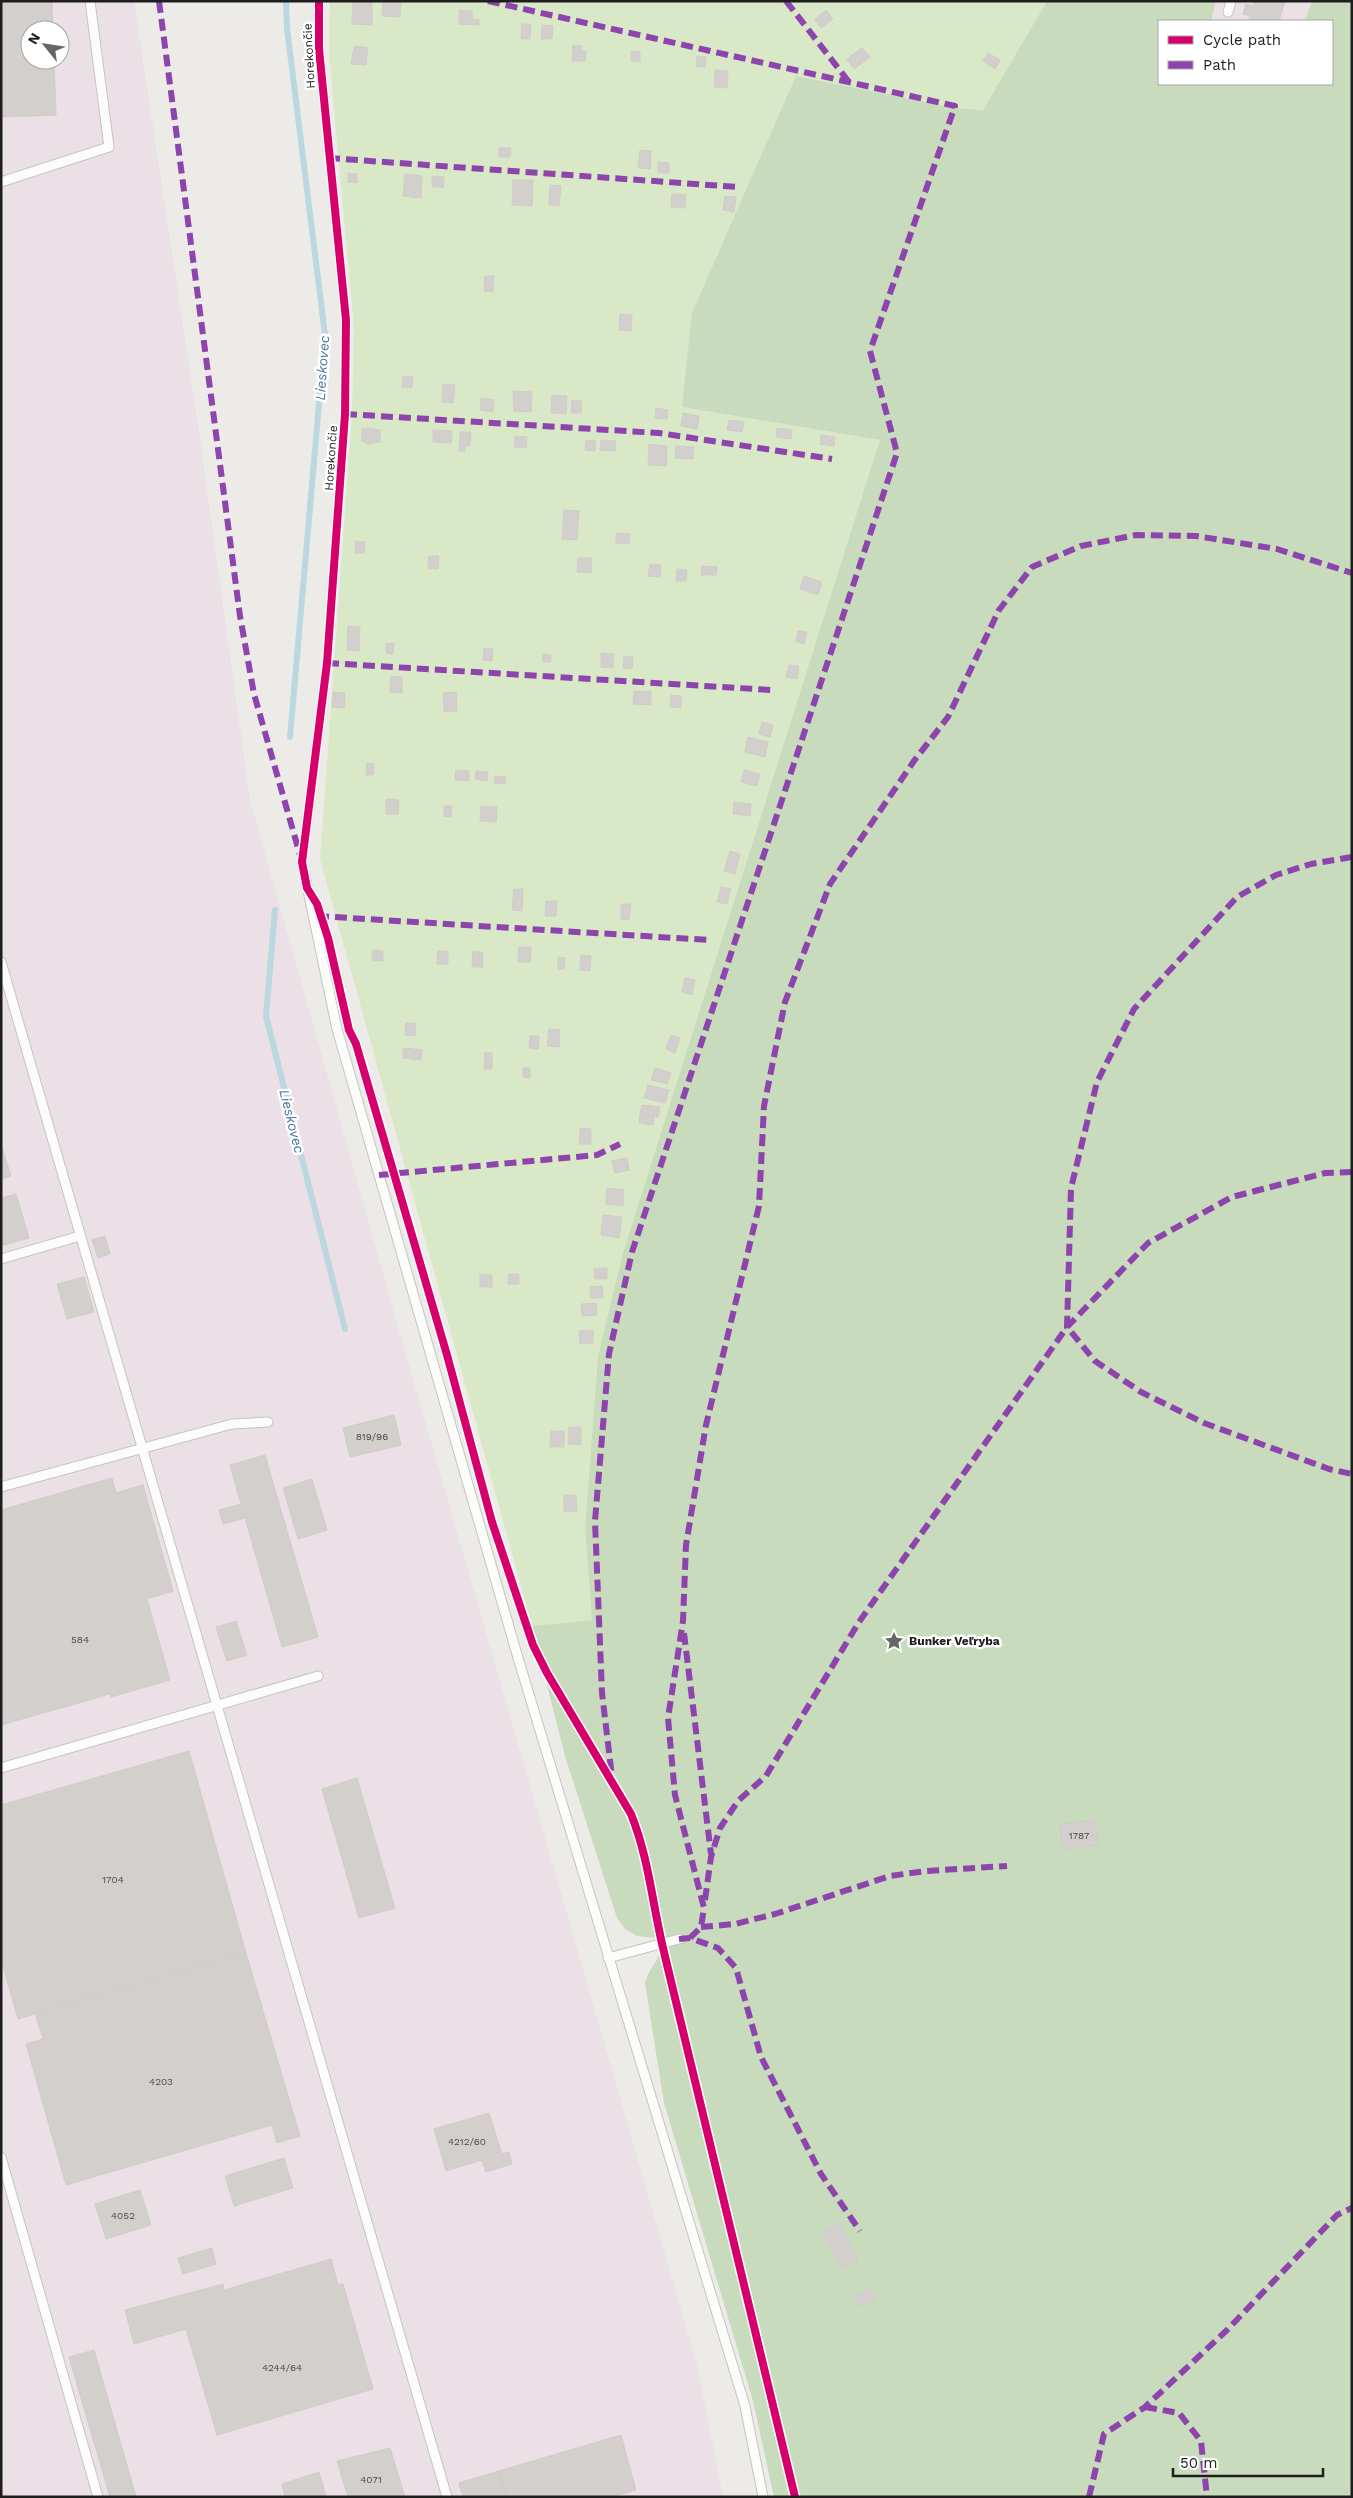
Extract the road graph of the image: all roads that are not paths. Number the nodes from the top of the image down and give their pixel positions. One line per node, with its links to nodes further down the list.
1 (90, 1): 5 (lane)
2 (320, 1): 16 (lane, Horekončie)
3 (1231, 1): 4 (lane)
4 (1228, 12)
5 (1, 182)
6 (1, 962): 7 (lane)
7 (80, 1236): 8 (lane); 10 (lane)
8 (1, 1259)
9 (268, 1422): 10 (lane)
10 (141, 1447): 11 (lane); 13 (lane)
11 (1, 1487)
12 (318, 1676): 13 (lane)
13 (217, 1706): 14 (lane); 19 (lane)
14 (1, 1768)
15 (679, 1940): 16 (lane)
16 (608, 1958): 20 (lane, Horekončie)
17 (1, 2157): 18 (lane)
18 (98, 2497)
19 (447, 2497)
20 (762, 2497)

